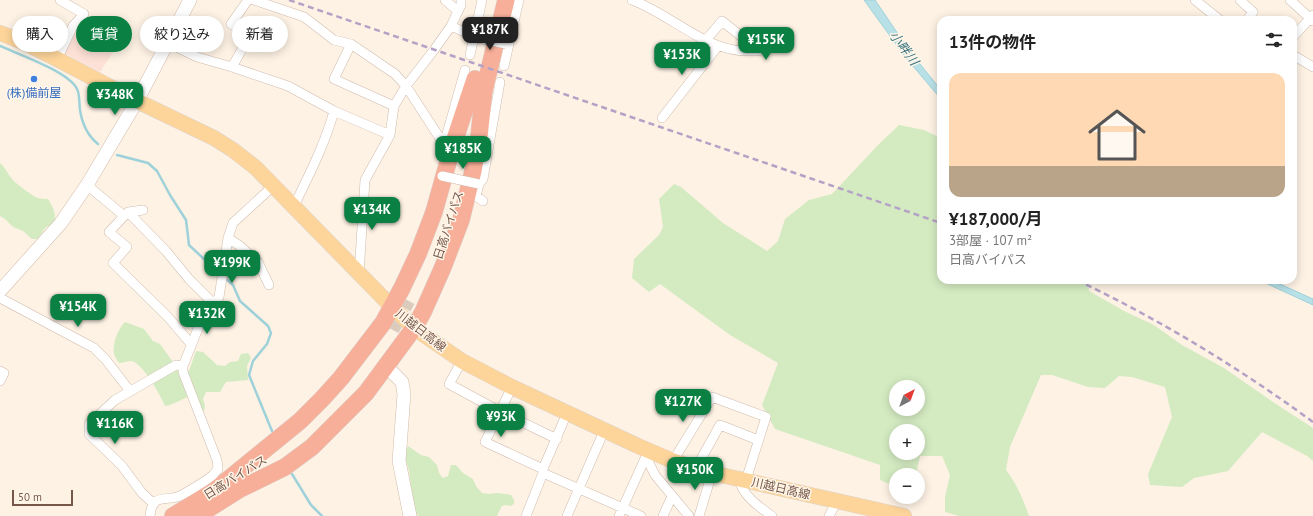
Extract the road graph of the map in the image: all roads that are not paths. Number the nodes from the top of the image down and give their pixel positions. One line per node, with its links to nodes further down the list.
1 (60, 0): 34 (street)
2 (190, 0): 16 (street)
3 (248, 0): 36 (street)
4 (254, 0): 26 (street)
5 (445, 0): 15 (street)
6 (461, 0): 15 (street)
7 (482, 0): 23 (street)
8 (494, 0): 38 (highway, 日高バイパス)
9 (506, 0): 38 (highway, 日高バイパス)
10 (519, 0): 27 (street)
11 (632, 0): 24 (street)
12 (1195, 0): 17 (street)
13 (1240, 0): 18 (street)
14 (1290, 0): 19 (street)
15 (458, 12): 20 (street)
16 (182, 16)
17 (1215, 16)
18 (1250, 16)
19 (1312, 18): 22 (street)
20 (451, 26): 23 (street); 40 (street)
21 (0, 33): 34 (main road, 川越日高線)
22 (1297, 33)
23 (476, 38): 27 (street, bridge); 32 (street)
24 (706, 40): 28 (street); 31 (street)
25 (776, 42): 31 (street)
26 (351, 44): 40 (street); 42 (street)
27 (507, 45): 35 (street)
28 (718, 46): 31 (street); 44 (street)
29 (163, 52): 41 (street)
30 (187, 52): 36 (street)
31 (745, 52)
32 (470, 55)
33 (1297, 57): 37 (street)
34 (58, 59): 41 (main road, 川越日高線)
35 (504, 66)
36 (232, 67): 43 (street)
37 (1313, 67)
38 (475, 79): 47 (street, bridge); 60 (highway, 日高バイパス); 61 (highway); 62 (highway)
39 (500, 82): 47 (street)
40 (406, 86): 42 (street); 46 (street)
41 (137, 101): 48 (street); 49 (main road, 川越日高線)
42 (394, 106): 45 (street)
43 (334, 111): 45 (street); 51 (street)
44 (662, 118)
45 (390, 135): 55 (street)
46 (441, 140)
47 (479, 184): 50 (street)
48 (87, 185): 53 (street); 57 (street)
49 (273, 186): 51 (main road, 川越日高線); 54 (street)
50 (484, 201)
51 (294, 206): 55 (main road, 川越日高線)
52 (143, 210): 53 (street)
53 (125, 214): 59 (street); 64 (street)
54 (228, 238): 56 (street); 59 (street)
55 (359, 274): 61 (main road, 川越日高線)
56 (269, 285)
57 (0, 291)
58 (0, 298): 71 (street)
59 (217, 300): 64 (street)
60 (411, 304)
61 (392, 307): 62 (main road, 川越日高線); 77 (highway)
62 (414, 328): 65 (main road, 川越日高線); 67 (highway)
63 (394, 332): 77 (highway, 日高バイパス)
64 (191, 344): 66 (street)
65 (462, 361): 70 (main road, 川越日高線); 72 (street)
66 (183, 366): 71 (street); 87 (street)
67 (386, 366): 77 (highway); 92 (street)
68 (0, 371): 69 (street)
69 (0, 382)
70 (512, 387): 72 (street); 73 (main road, 川越日高線)
71 (130, 390): 87 (street)
72 (500, 411): 75 (street); 81 (street)
73 (567, 413): 74 (main road, 川越日高線); 75 (street)
74 (604, 430): 78 (main road, 川越日高線); 84 (street)
75 (557, 439): 81 (street)
76 (758, 440): 79 (street); 80 (street); 83 (street)
77 (285, 451): 90 (highway, 日高バイパス); 91 (highway, 日高バイパス)
78 (647, 453): 79 (main road, 川越日高線); 85 (street); 88 (street)
79 (673, 460): 80 (main road, 川越日高線)
80 (696, 468): 82 (main road, 川越日高線)
81 (543, 471): 84 (street); 93 (street)
82 (712, 473): 83 (main road, 川越日高線); 98 (street)
83 (743, 479): 86 (main road, 川越日高線); 99 (street)
84 (579, 489): 88 (street); 94 (street)
85 (672, 496): 96 (street); 97 (street)
86 (837, 501): 100 (street); 101 (main road, 川越日高線)
87 (154, 504): 89 (street)
88 (620, 512): 95 (street)
89 (150, 516)
90 (173, 516)
91 (197, 516)
92 (410, 516)
93 (526, 516)
94 (567, 516)
95 (642, 516)
96 (663, 516)
97 (689, 516)
98 (699, 516)
99 (772, 516)
100 (829, 516)
101 (904, 516)

